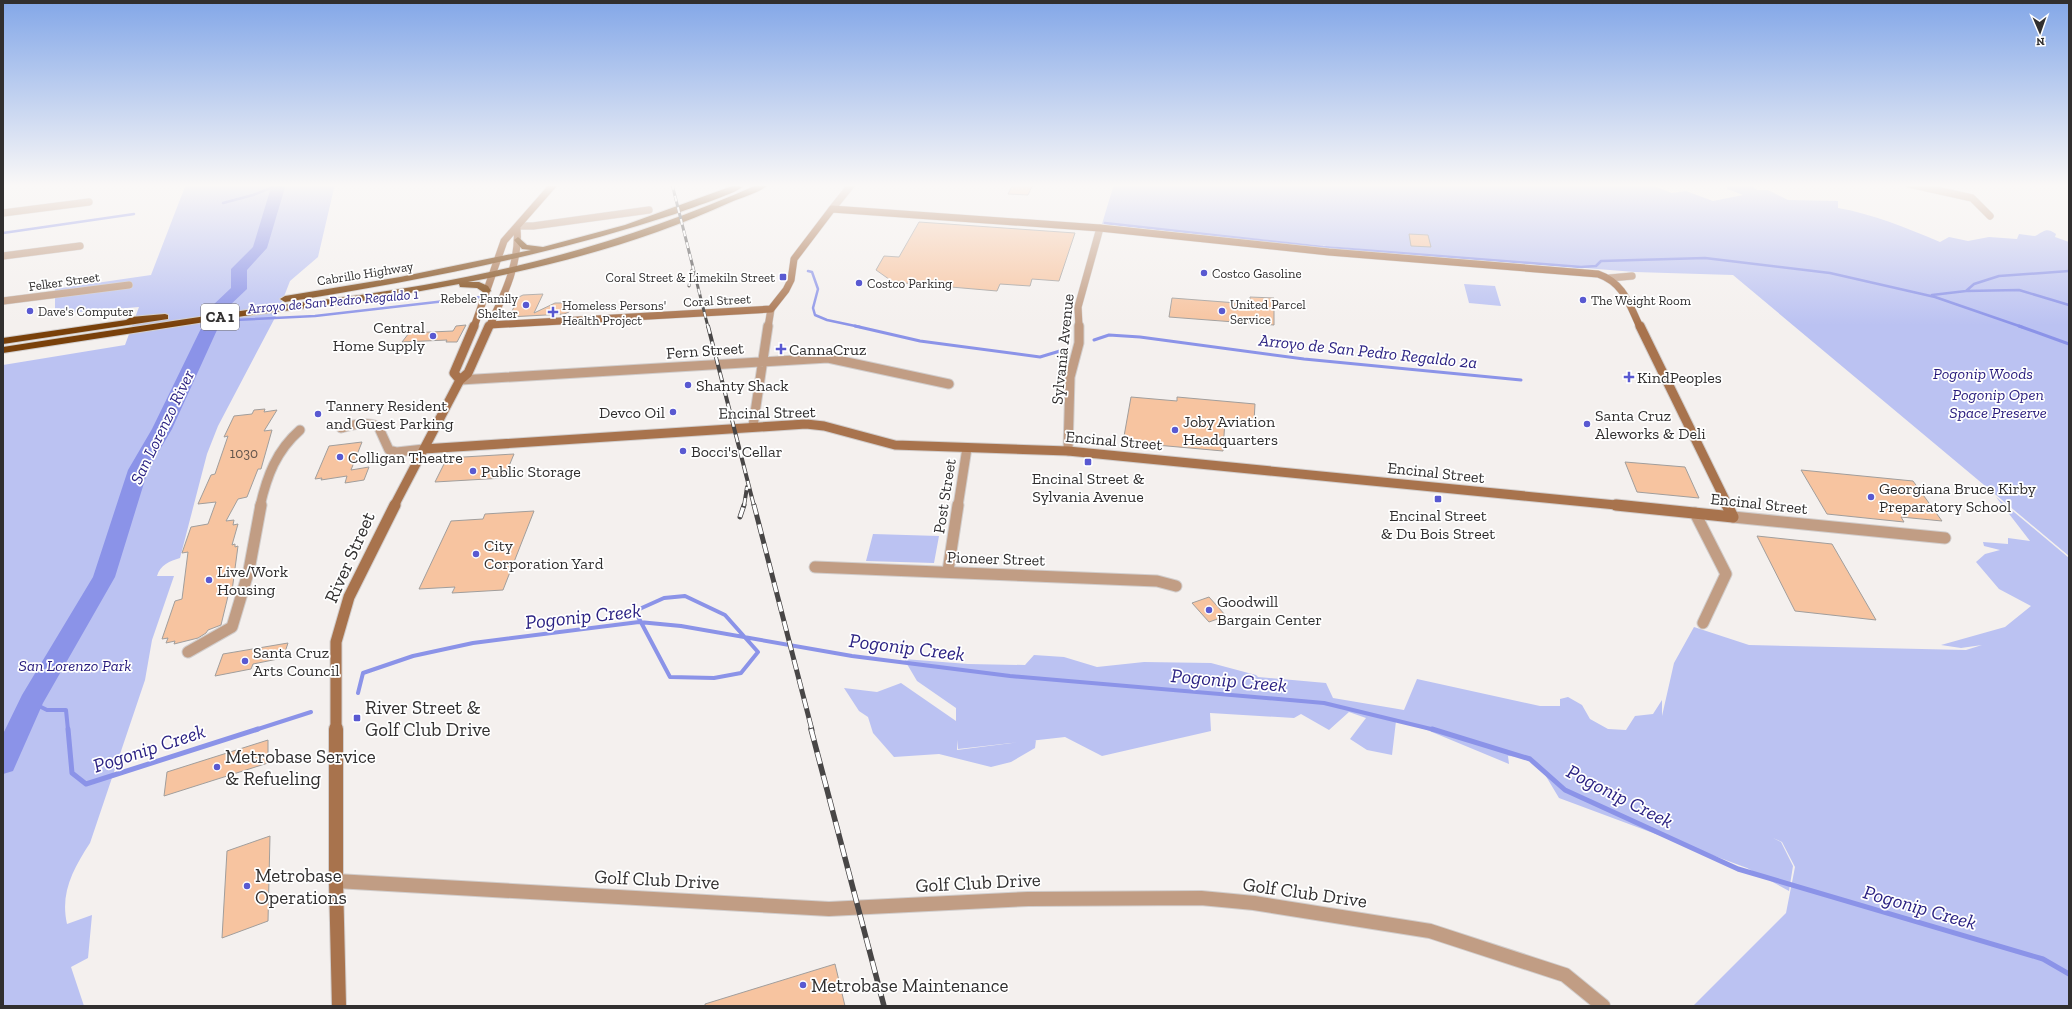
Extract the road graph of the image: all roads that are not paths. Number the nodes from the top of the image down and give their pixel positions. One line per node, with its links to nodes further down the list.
1 (514, 231): 13 (street)
2 (518, 231): 8 (street, River Street)
3 (612, 231): 9 (highway, Cabrillo Highway / CA 1)
4 (643, 231): 14 (highway, Cabrillo Highway / CA 1)
5 (815, 231): 23 (street, Coral Street)
6 (1099, 231): 37 (street, Sylvania Avenue)
7 (1129, 231): 17 (street)
8 (518, 240): 9 (highway); 12 (street, River Street)
9 (570, 244): 12 (highway, Cabrillo Highway / CA 1)
10 (80, 246): 11 (street)
11 (3, 256)
12 (514, 258): 13 (highway, Cabrillo Highway / CA 1); 14 (street, River Street)
13 (496, 262): 15 (street); 22 (highway, Cabrillo Highway / CA 1)
14 (512, 269): 15 (highway, Cabrillo Highway / CA 1); 25 (street, River Street)
15 (491, 274): 19 (highway, Cabrillo Highway / CA 1); 20 (street)
16 (1632, 276): 17 (street)
17 (1610, 278): 39 (street)
18 (129, 285): 21 (street, Felker Street)
19 (418, 288): 20 (highway); 22 (highway, Cabrillo Highway / CA 1)
20 (486, 291): 30 (street)
21 (3, 301)
22 (280, 304): 24 (highway, Cabrillo Highway / CA 1)
23 (770, 309): 25 (street, Coral Street); 29 (street)
24 (163, 321): 26 (highway); 27 (highway, Cabrillo Highway / CA 1); 28 (highway, Cabrillo Highway / CA 1)
25 (490, 325): 30 (street, River Street)
26 (3, 334)
27 (3, 341)
28 (3, 351)
29 (764, 361): 30 (street, Fern Street); 31 (street, Fern Street); 32 (street)
30 (460, 380): 36 (street, River Street)
31 (949, 384)
32 (753, 426): 35 (street, Encinal Street); 36 (street, Encinal Street)
33 (341, 428): 36 (street)
34 (300, 430): 45 (street)
35 (967, 448): 37 (street, Encinal Street); 42 (street, Post Street)
36 (424, 450): 46 (street, River Street)
37 (1068, 451): 38 (street, Encinal Street)
38 (1695, 513): 39 (street, Encinal Street); 44 (street)
39 (1733, 517): 40 (street, Encinal Street)
40 (1945, 538)
41 (815, 567): 42 (street, Pioneer Street)
42 (948, 572): 43 (street, Pioneer Street)
43 (1176, 586)
44 (1703, 622)
45 (188, 652)
46 (336, 881): 47 (street, River Street); 48 (street, Golf Club Drive)
47 (339, 1006)
48 (1603, 1006)

